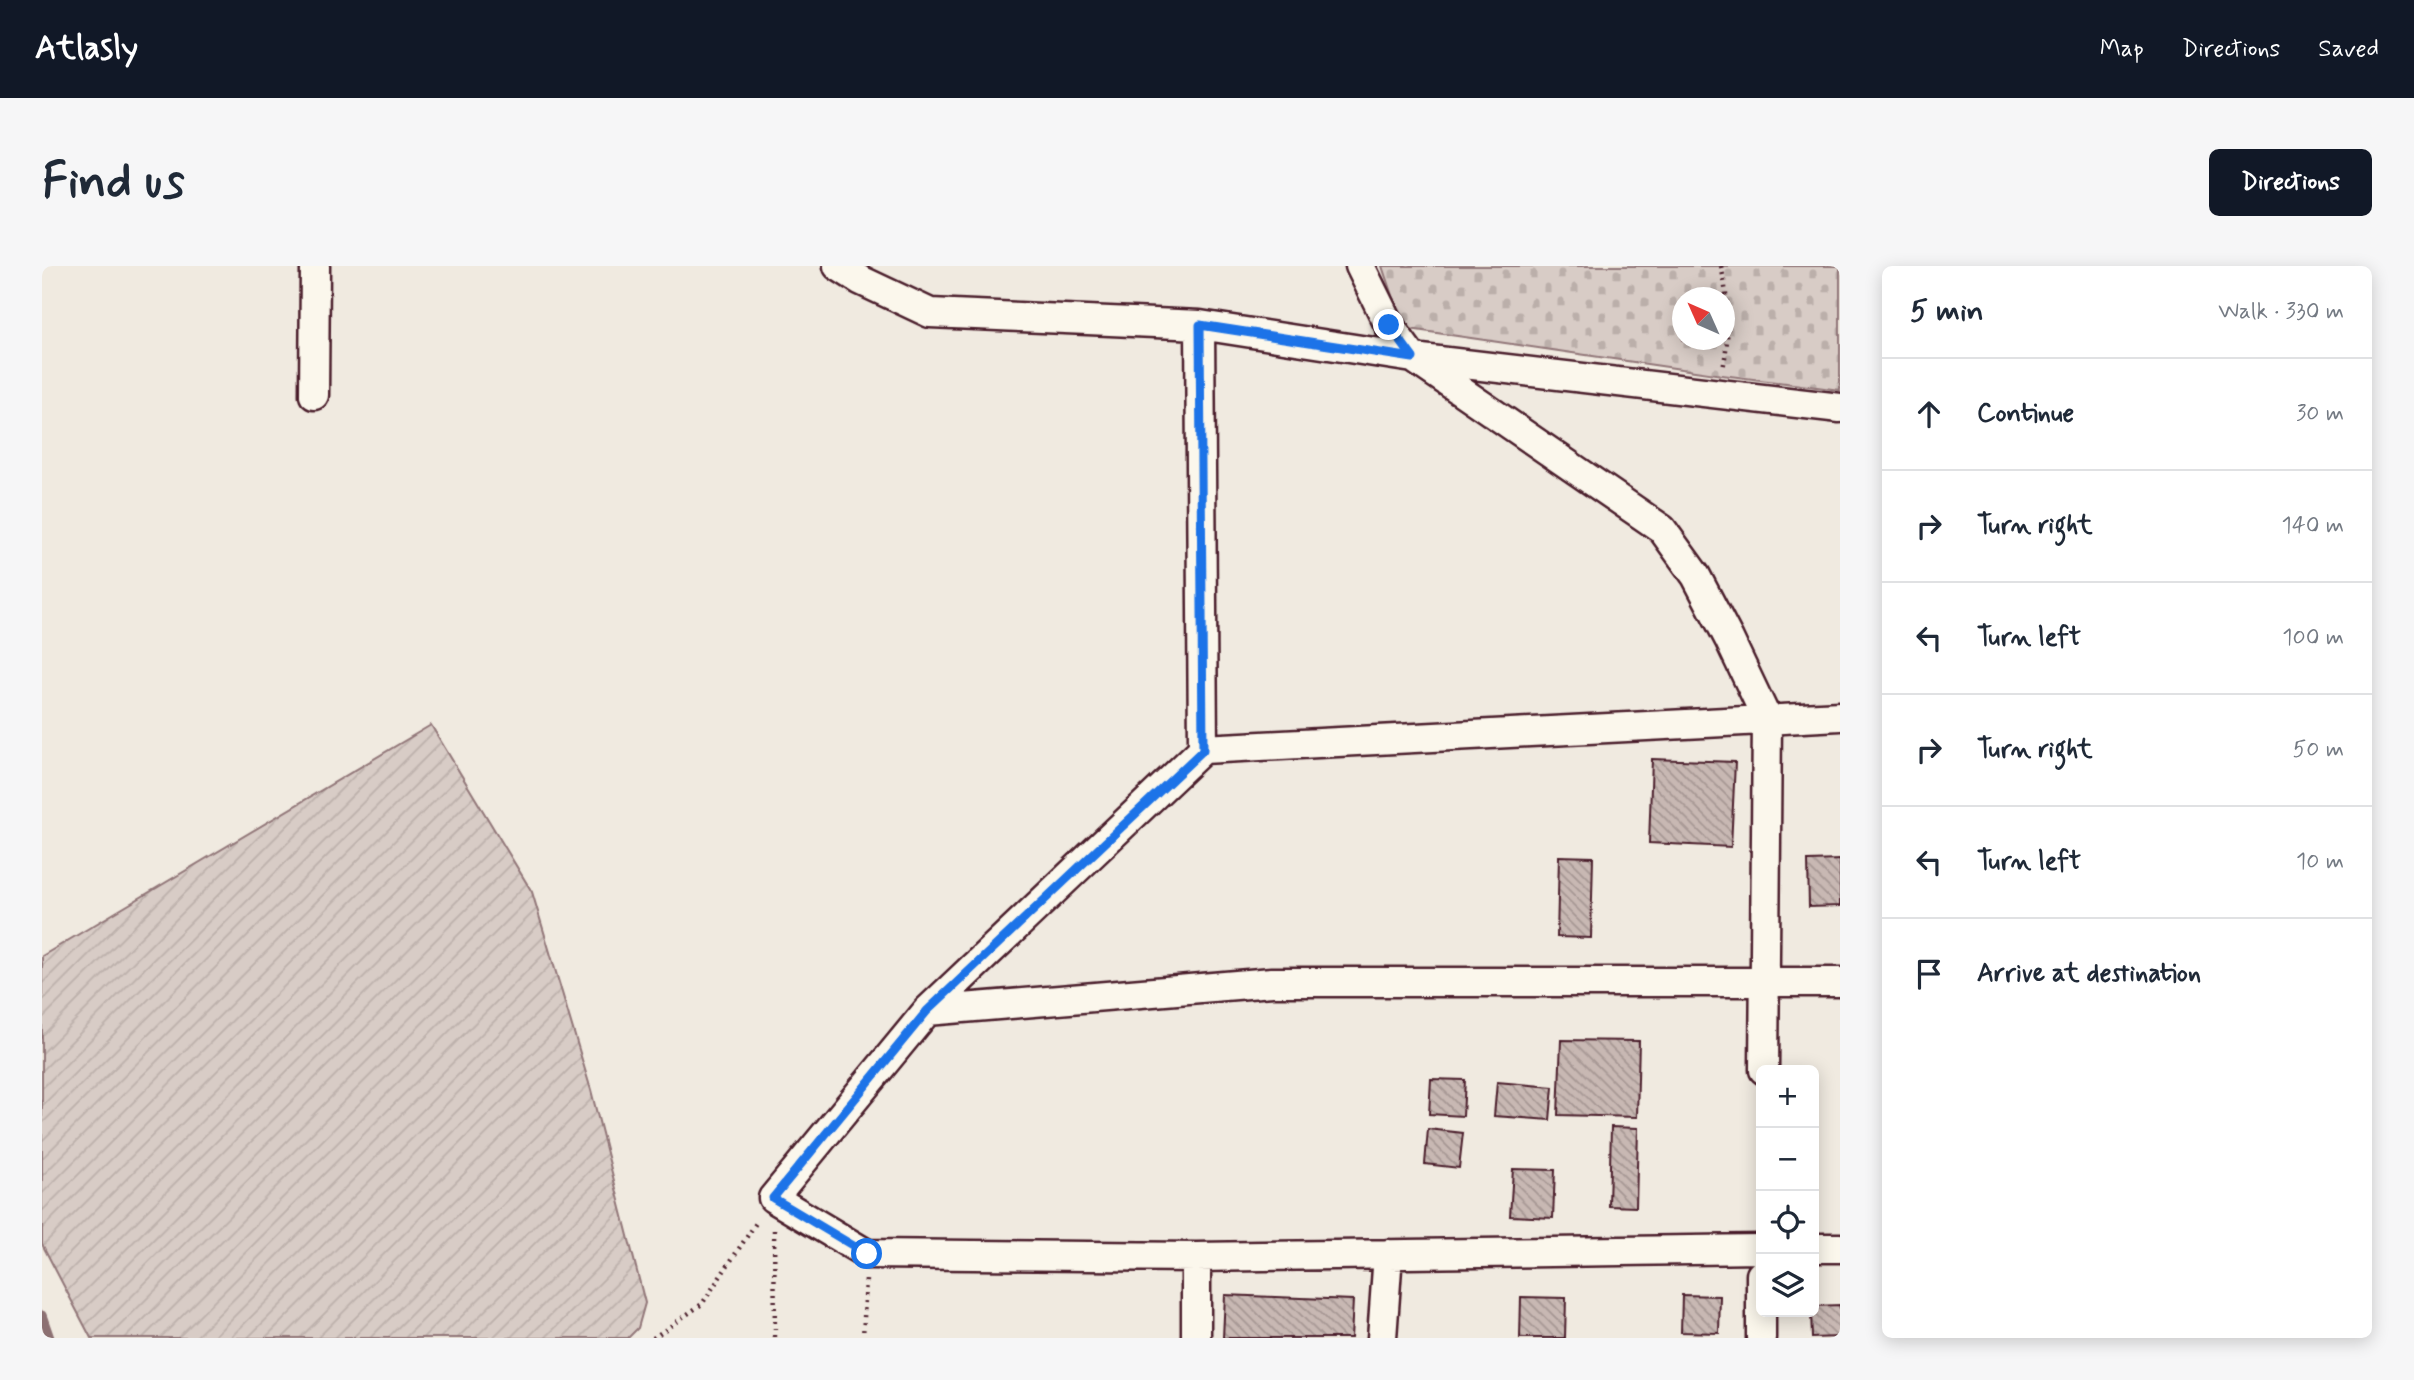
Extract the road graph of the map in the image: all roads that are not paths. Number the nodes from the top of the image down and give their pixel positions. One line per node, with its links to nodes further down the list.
1 (315, 266): 6 (street)
2 (838, 266): 4 (street)
3 (1360, 266): 5 (street)
4 (1200, 325): 5 (street); 10 (street)
5 (1413, 358): 7 (street); 9 (street)
6 (314, 395)
7 (1840, 408)
8 (1840, 716): 9 (street)
9 (1767, 719): 10 (street); 11 (street)
10 (1203, 750): 13 (street)
11 (1765, 981): 12 (street); 13 (street); 14 (street)
12 (1840, 982)
13 (927, 1011): 19 (street)
14 (1764, 1065)
15 (1819, 1248): 16 (street)
16 (1840, 1248)
17 (1756, 1249): 18 (street)
18 (1388, 1254): 19 (street); 22 (street)
19 (1196, 1257): 21 (street)
20 (1761, 1317): 23 (street)
21 (1196, 1338)
22 (1382, 1338)
23 (1761, 1338)

